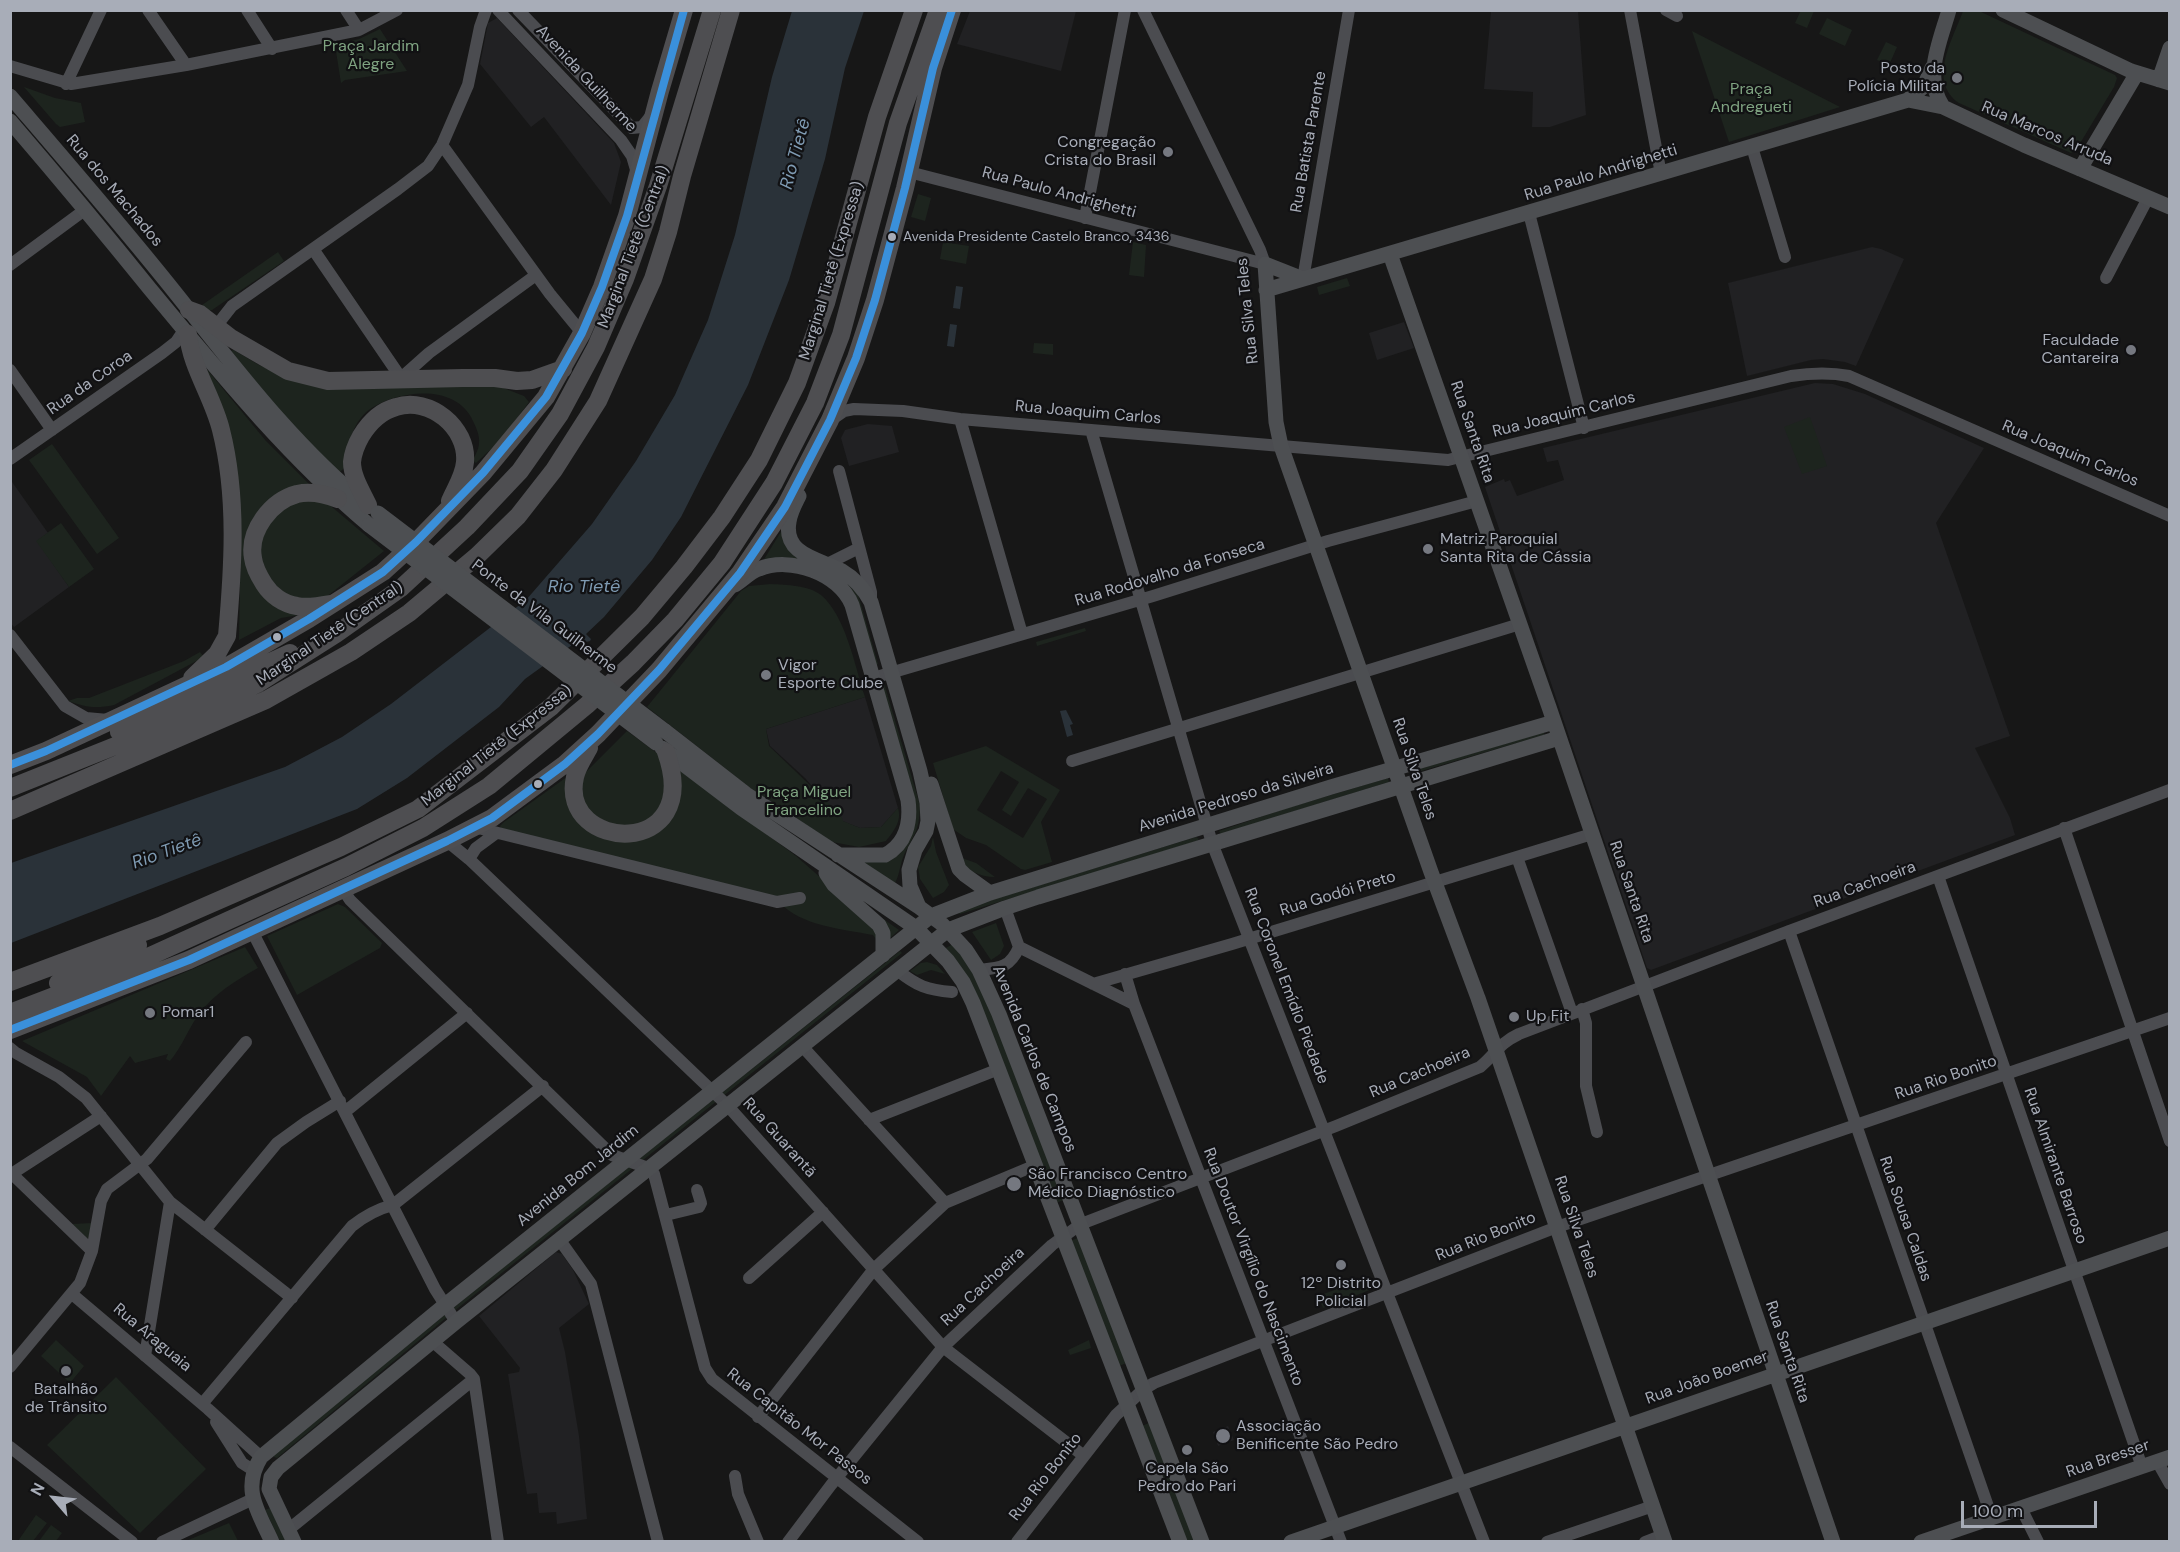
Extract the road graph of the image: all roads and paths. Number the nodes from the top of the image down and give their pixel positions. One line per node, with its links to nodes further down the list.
1 (101, 10): 34 (street)
2 (148, 10): 28 (street)
3 (247, 10): 27 (street)
4 (346, 10): 25 (street)
5 (397, 10): 25 (street)
6 (486, 10): 43 (street)
7 (498, 10): 36 (street, Avenida Guilherme)
8 (518, 10): 35 (street, Avenida Guilherme)
9 (684, 10): 40 (highway)
10 (699, 10): 49 (highway)
11 (712, 10): 49 (highway, Marginal Tietê (Central))
12 (731, 10): 117 (highway)
13 (914, 10): 41 (highway, Marginal Tietê (Expressa))
14 (923, 10): 41 (highway)
15 (938, 10): 60 (highway)
16 (952, 10): 30 (highway)
17 (1125, 10): 54 (street)
18 (1143, 10): 58 (street, Rua Silva Teles)
19 (1349, 10): 63 (street, Rua Batista Parente)
20 (1630, 10): 47 (street)
21 (1666, 10): 22 (street)
22 (1676, 10)
23 (1949, 10): 31 (main road)
24 (2003, 10): 32 (main road)
25 (360, 30): 27 (street)
26 (2169, 48): 33 (main road)
27 (272, 49): 28 (street)
28 (186, 65): 34 (street)
29 (10, 66): 34 (street)
30 (933, 68): 46 (highway); 60 (highway)
31 (1932, 68): 38 (main road); 39 (main road)
32 (2137, 73): 33 (main road); 45 (main road)
33 (2164, 81)
34 (66, 84)
35 (589, 84): 36 (street); 40 (street, Avenida Guilherme)
36 (579, 95): 48 (street, Avenida Guilherme)
37 (10, 96): 65 (main road, Rua dos Machados)
38 (1908, 100): 39 (main road, Rua Marcos Arruda); 44 (main road, Rua Paulo Andrighetti)
39 (1943, 107): 45 (main road, Rua Marcos Arruda)
40 (654, 111): 48 (highway)
41 (877, 117): 137 (highway, Marginal Tietê (Expressa))
42 (10, 122): 52 (main road, Rua dos Machados)
43 (442, 145): 55 (street); 61 (street)
44 (1752, 147): 47 (main road, Rua Paulo Andrighetti); 57 (street)
45 (2080, 169): 50 (main road, Rua Marcos Arruda)
46 (909, 172): 54 (street, Rua Paulo Andrighetti); 73 (highway)
47 (1661, 174): 53 (main road, Rua Paulo Andrighetti)
48 (638, 177): 68 (highway)
49 (658, 186): 95 (highway, Marginal Tietê (Central))
50 (2148, 198): 51 (main road, Rua Marcos Arruda); 62 (street)
51 (2169, 207)
52 (86, 209): 59 (street); 67 (main road, Rua dos Machados)
53 (1529, 213): 56 (main road, Rua Paulo Andrighetti); 74 (street)
54 (1085, 218): 58 (street, Rua Paulo Andrighetti)
55 (313, 249): 66 (street); 71 (street)
56 (1390, 254): 63 (main road, Rua Paulo Andrighetti); 79 (main road, Rua Santa Rita)
57 (1785, 257)
58 (1265, 264): 63 (main road, Rua Paulo Andrighetti); 64 (main road, Rua Silva Teles)
59 (10, 265)
60 (860, 271): 102 (highway)
61 (536, 275): 68 (street); 71 (street)
62 (2106, 278)
63 (1303, 279): 64 (main road, Rua Paulo Andrighetti)
64 (1266, 290): 77 (main road, Rua Silva Teles)
65 (189, 310): 66 (highway); 85 (main road, Ponte da Vila Guilherme)
66 (218, 329): 71 (highway)
67 (186, 332): 75 (street, Rua da Coroa); 82 (main road, Ponte da Vila Guilherme); 101 (highway)
68 (582, 333): 69 (highway)
69 (563, 369): 71 (highway); 84 (highway)
70 (10, 370): 75 (street)
71 (401, 378)
72 (960, 418): 73 (street, Rua Joaquim Carlos); 76 (street, Rua Joaquim Carlos); 96 (street)
73 (830, 420): 78 (highway)
74 (1584, 428): 79 (street, Rua Joaquim Carlos); 86 (street, Rua Joaquim Carlos)
75 (52, 430): 80 (street, Rua da Coroa)
76 (1091, 430): 77 (street, Rua Joaquim Carlos); 91 (street, Rua Coronel Emídio Piedade)
77 (1281, 446): 79 (street, Rua Joaquim Carlos); 87 (main road, Rua Silva Teles)
78 (817, 447): 89 (main road, Avenida Carlos de Campos); 90 (highway)
79 (1462, 458): 83 (main road, Rua Santa Rita)
80 (10, 459)
81 (839, 471): 88 (street, Avenida Carlos de Campos)
82 (338, 499): 85 (main road, Ponte da Vila Guilherme); 93 (highway)
83 (1477, 501): 87 (street, Rua Rodovalho da Fonseca); 94 (main road, Rua Santa Rita)
84 (444, 514): 85 (highway); 93 (highway)
85 (371, 515): 108 (main road, Ponte da Vila Guilherme, bridge)
86 (2169, 516)
87 (1316, 545): 91 (street, Rua Rodovalho da Fonseca); 99 (main road, Rua Silva Teles)
88 (859, 548): 89 (street); 92 (street, Avenida Carlos de Campos)
89 (828, 564): 92 (main road, Avenida Carlos de Campos)
90 (730, 587): 100 (main road); 106 (highway)
91 (1141, 600): 96 (street, Rua Rodovalho da Fonseca); 105 (street, Rua Coronel Emídio Piedade)
92 (871, 602): 98 (main road, Avenida Carlos de Campos)
93 (332, 604): 101 (highway)
94 (1520, 624): 99 (street); 104 (main road, Rua Santa Rita)
95 (336, 634): 109 (highway); 115 (highway, Marginal Tietê (Central))
96 (1022, 634): 98 (street, Rua Rodovalho da Fonseca)
97 (10, 635): 103 (street)
98 (892, 672): 100 (street, Rua Rodovalho da Fonseca); 113 (main road, Avenida Carlos de Campos)
99 (1361, 673): 105 (street); 112 (main road, Rua Silva Teles)
100 (873, 678): 125 (main road)
101 (186, 686): 103 (highway)
102 (586, 705): 128 (highway); 156 (highway)
103 (112, 720): 109 (highway)
104 (1554, 722): 107 (main road, Rua Santa Rita); 112 (main road, Avenida Pedroso da Silveira)
105 (1179, 729): 110 (street); 118 (street, Rua Coronel Emídio Piedade)
106 (598, 734): 108 (highway); 119 (highway)
107 (1559, 738): 114 (main road); 122 (main road, Rua Santa Rita)
108 (662, 742): 125 (main road, Ponte da Vila Guilherme); 129 (main road, Ponte da Vila Guilherme)
109 (61, 744): 111 (highway)
110 (1072, 761)
111 (10, 765)
112 (1395, 769): 114 (main road, Rua Silva Teles); 118 (main road, Avenida Pedroso da Silveira)
113 (920, 771): 133 (main road); 136 (main road, Avenida Carlos de Campos)
114 (1401, 786): 124 (main road); 131 (main road, Rua Silva Teles)
115 (10, 788)
116 (2169, 790): 120 (street, Rua Cachoeira)
117 (10, 811)
118 (1207, 826): 124 (street, Rua Coronel Emídio Piedade); 133 (main road, Avenida Pedroso da Silveira)
119 (474, 827): 121 (street); 123 (highway)
120 (2064, 828): 130 (street, Rua Cachoeira); 160 (street)
121 (495, 834): 127 (street); 134 (street)
122 (1592, 834): 126 (street, Rua Godói Preto); 151 (main road, Rua Santa Rita)
123 (447, 841): 127 (street, Rua Guarantã); 128 (highway)
124 (1212, 843): 135 (main road); 142 (street, Rua Coronel Emídio Piedade)
125 (838, 855): 136 (main road, Ponte da Vila Guilherme)
126 (1517, 857): 131 (street, Rua Godói Preto); 155 (street)
127 (469, 859): 168 (street, Rua Guarantã)
128 (400, 861): 132 (highway)
129 (819, 863): 138 (main road, Ponte da Vila Guilherme); 145 (main road)
130 (1938, 876): 141 (street, Rua Cachoeira); 166 (street, Rua Almirante Barroso)
131 (1435, 882): 142 (street, Rua Godói Preto); 164 (main road, Rua Silva Teles)
132 (342, 888): 139 (highway); 157 (street)
133 (990, 893): 136 (main road, Avenida Pedroso da Silveira)
134 (801, 898)
135 (1005, 908): 140 (main road); 144 (street)
136 (925, 912): 138 (main road, Avenida Bom Jardim); 140 (main road, Avenida Carlos de Campos)
137 (160, 926): 149 (highway, Marginal Tietê (Expressa)); 154 (highway)
138 (915, 928): 143 (main road); 145 (main road, Avenida Bom Jardim)
139 (252, 929): 159 (highway); 170 (street)
140 (948, 930): 143 (main road); 147 (main road, Avenida Carlos de Campos)
141 (1789, 931): 151 (street, Rua Cachoeira); 173 (street, Rua Sousa Caldas)
142 (1250, 939): 148 (street, Rua Godói Preto); 174 (street, Rua Coronel Emídio Piedade)
143 (931, 942): 146 (main road); 165 (main road)
144 (1019, 947): 147 (street); 150 (street)
145 (883, 955): 168 (main road, Avenida Bom Jardim)
146 (897, 970): 152 (street); 162 (main road)
147 (979, 970): 190 (main road, Avenida Carlos de Campos)
148 (1125, 974): 150 (street, Rua Godói Preto); 153 (street, Rua Doutor Virgílio do Nascimento)
149 (10, 982)
150 (1093, 984): 153 (street)
151 (1644, 986): 155 (street, Rua Cachoeira); 182 (main road, Rua Santa Rita)
152 (952, 992)
153 (1134, 1004): 183 (street, Rua Doutor Virgílio do Nascimento)
154 (10, 1005)
155 (1577, 1011): 164 (street, Rua Cachoeira); 175 (street)
156 (10, 1013)
157 (467, 1013): 167 (street); 170 (street)
158 (2169, 1018): 160 (street, Rua Rio Bonito)
159 (10, 1030)
160 (2132, 1031): 166 (street, Rua Rio Bonito); 176 (street)
161 (246, 1042): 179 (street)
162 (802, 1046): 169 (main road); 172 (street)
163 (10, 1048): 171 (street)
164 (1495, 1049): 174 (street, Rua Cachoeira); 191 (main road, Rua Silva Teles)
165 (999, 1069): 172 (street); 178 (main road)
166 (2006, 1075): 173 (street, Rua Rio Bonito); 198 (street, Rua Almirante Barroso)
167 (543, 1086): 177 (street); 187 (street)
168 (712, 1091): 169 (street, Rua Guarantã); 177 (main road, Avenida Bom Jardim)
169 (727, 1105): 180 (main road); 188 (street, Rua Guarantã)
170 (343, 1106): 187 (street); 192 (street)
171 (101, 1116): 179 (street); 181 (street)
172 (869, 1120): 186 (street)
173 (1855, 1126): 182 (street, Rua Rio Bonito); 205 (street, Rua Sousa Caldas)
174 (1324, 1130): 183 (street, Rua Cachoeira); 200 (street, Rua Coronel Emídio Piedade)
175 (1597, 1132)
176 (2169, 1141)
177 (625, 1160): 180 (street); 203 (main road, Avenida Bom Jardim)
178 (1036, 1165): 186 (street); 193 (main road)
179 (140, 1166): 185 (street); 196 (street)
180 (648, 1168): 189 (street, Rua Capitão Mor Passos); 195 (main road)
181 (11, 1172): 196 (street)
182 (1709, 1177): 191 (street, Rua Rio Bonito); 211 (main road, Rua Santa Rita)
183 (1201, 1178): 190 (street, Rua Cachoeira); 207 (street, Rua Doutor Virgílio do Nascimento)
184 (697, 1190): 189 (street)
185 (170, 1203): 192 (street); 209 (street)
186 (945, 1203): 197 (street)
187 (393, 1205): 202 (street); 203 (street)
188 (823, 1212): 197 (street, Rua Guarantã); 199 (street)
189 (666, 1215): 216 (street, Rua Capitão Mor Passos)
190 (1081, 1224): 193 (street, Rua Cachoeira); 213 (main road, Avenida Carlos de Campos)
191 (1557, 1227): 200 (street, Rua Rio Bonito); 217 (main road, Rua Silva Teles)
192 (205, 1230): 202 (street)
193 (1063, 1236): 208 (street, Rua Cachoeira); 214 (main road)
194 (2169, 1238): 198 (main road, Rua João Boemer)
195 (559, 1239): 204 (main road); 240 (street)
196 (92, 1251): 201 (street)
197 (874, 1269): 208 (street, Rua Guarantã); 216 (street)
198 (2074, 1270): 205 (main road, Rua João Boemer); 222 (street, Rua Almirante Barroso)
199 (749, 1278)
200 (1388, 1293): 207 (street, Rua Rio Bonito); 226 (street, Rua Coronel Emídio Piedade)
201 (72, 1294): 209 (street, Rua Araguaia); 210 (street)
202 (292, 1298): 215 (street)
203 (445, 1305): 204 (street); 221 (main road, Avenida Bom Jardim)
204 (456, 1322): 206 (main road)
205 (1924, 1323): 211 (main road, Rua João Boemer); 232 (street, Rua Sousa Caldas)
206 (432, 1341): 212 (street); 223 (main road)
207 (1264, 1341): 213 (street, Rua Rio Bonito); 233 (street, Rua Doutor Virgílio do Nascimento)
208 (943, 1347): 219 (street, Rua Guarantã); 225 (street, Rua Cachoeira)
209 (145, 1356): 215 (street, Rua Araguaia)
210 (10, 1368)
211 (1775, 1373): 217 (main road, Rua João Boemer); 252 (main road, Rua Santa Rita)
212 (474, 1379): 234 (street); 239 (street)
213 (1144, 1389): 214 (street, Rua Rio Bonito); 246 (main road, Avenida Carlos de Campos)
214 (1128, 1404): 219 (street, Rua Rio Bonito); 245 (main road)
215 (205, 1406): 221 (street, Rua Araguaia)
216 (758, 1417): 225 (street, Rua Capitão Mor Passos)
217 (1625, 1426): 226 (main road, Rua João Boemer); 230 (main road, Rua Silva Teles)
218 (10, 1447): 236 (street)
219 (1084, 1456): 244 (street, Rua Rio Bonito)
220 (2163, 1459): 222 (main road, Rua Bresser); 227 (street)
221 (257, 1464): 223 (main road); 228 (main road)
222 (2142, 1467): 231 (main road, Rua Bresser)
223 (274, 1472): 229 (main road)
224 (735, 1476): 241 (street)
225 (837, 1478): 242 (street, Rua Cachoeira); 243 (street, Rua Capitão Mor Passos)
226 (1461, 1483): 233 (main road, Rua João Boemer); 249 (street, Rua Coronel Emídio Piedade)
227 (2169, 1484)
228 (253, 1499): 229 (main road); 237 (street); 238 (main road)
229 (276, 1505): 234 (main road)
230 (1653, 1506): 235 (main road, Rua Silva Teles); 250 (street)
231 (2021, 1508): 232 (main road, Rua Bresser); 254 (street)
232 (1992, 1518): 253 (main road, Rua Bresser)
233 (1336, 1526): 247 (main road, Rua João Boemer); 248 (street, Rua Doutor Virgílio do Nascimento)
234 (291, 1536)
235 (1664, 1538): 251 (street)
236 (132, 1542)
237 (162, 1542)
238 (272, 1542)
239 (498, 1542)
240 (658, 1542)
241 (758, 1542)
242 (788, 1542)
243 (918, 1542)
244 (1017, 1542)
245 (1180, 1542)
246 (1202, 1542)
247 (1291, 1542)
248 (1341, 1542)
249 (1484, 1542)
250 (1547, 1542)
251 (1645, 1542)
252 (1833, 1542)
253 (1921, 1542)
254 (2038, 1542)

